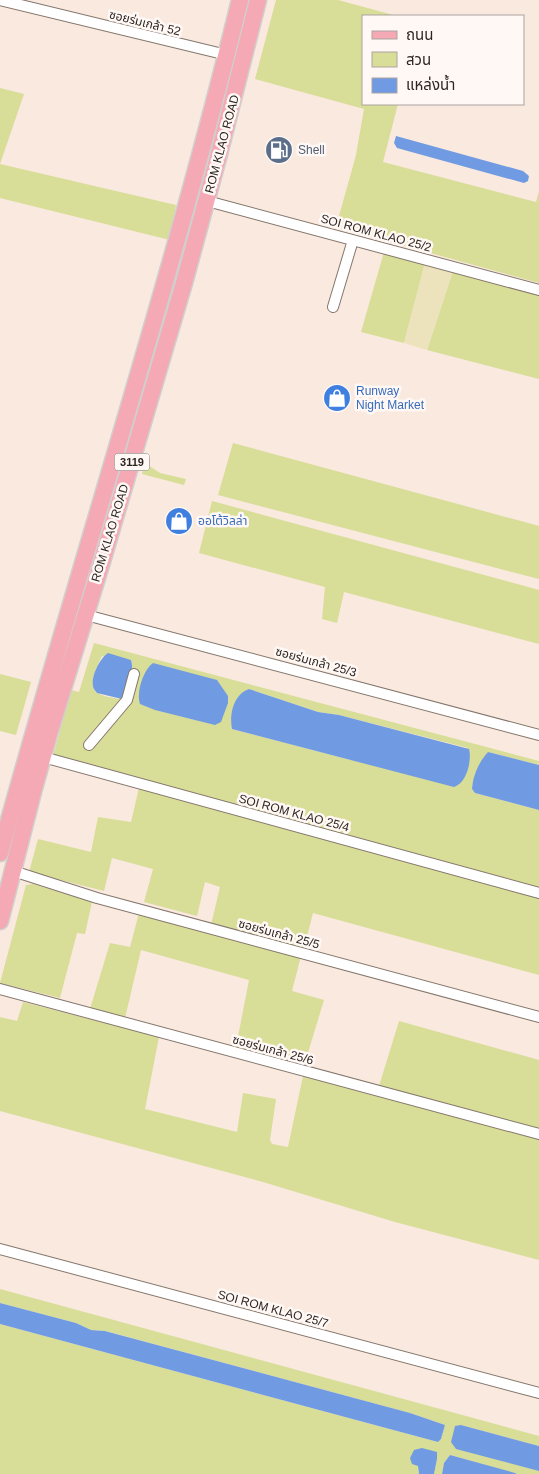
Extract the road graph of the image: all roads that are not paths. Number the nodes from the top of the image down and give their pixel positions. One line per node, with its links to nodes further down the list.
1 (0, 0): 4 (street, ซอยร่มเกล้า 52)
2 (240, 0): 4 (main road, ROM KLAO ROAD / 3119)
3 (258, 0): 5 (main road, ROM KLAO ROAD / 3119)
4 (227, 55): 14 (main road, ROM KLAO ROAD / 3119)
5 (207, 201): 6 (street, SOI ROM KLAO 25/2); 9 (main road, ROM KLAO ROAD / 3119)
6 (353, 240): 7 (street, SOI ROM KLAO 25/2); 8 (street)
7 (539, 290)
8 (333, 307)
9 (86, 615): 11 (street, ซอยร่มเกล้า 25/3); 13 (main road, ROM KLAO ROAD / 3119)
10 (134, 674): 12 (street)
11 (539, 735)
12 (89, 745)
13 (42, 756): 15 (main road, ROM KLAO ROAD / 3119); 16 (street, SOI ROM KLAO 25/4)
14 (0, 853)
15 (13, 871): 17 (main road, ROM KLAO ROAD / 3119); 19 (street, ซอยร่มเกล้า 25/5)
16 (539, 893)
17 (0, 922)
18 (0, 989): 20 (street, ซอยร่มเกล้า 25/6)
19 (539, 1017)
20 (539, 1134)
21 (0, 1250): 22 (street, SOI ROM KLAO 25/7)
22 (539, 1393)

